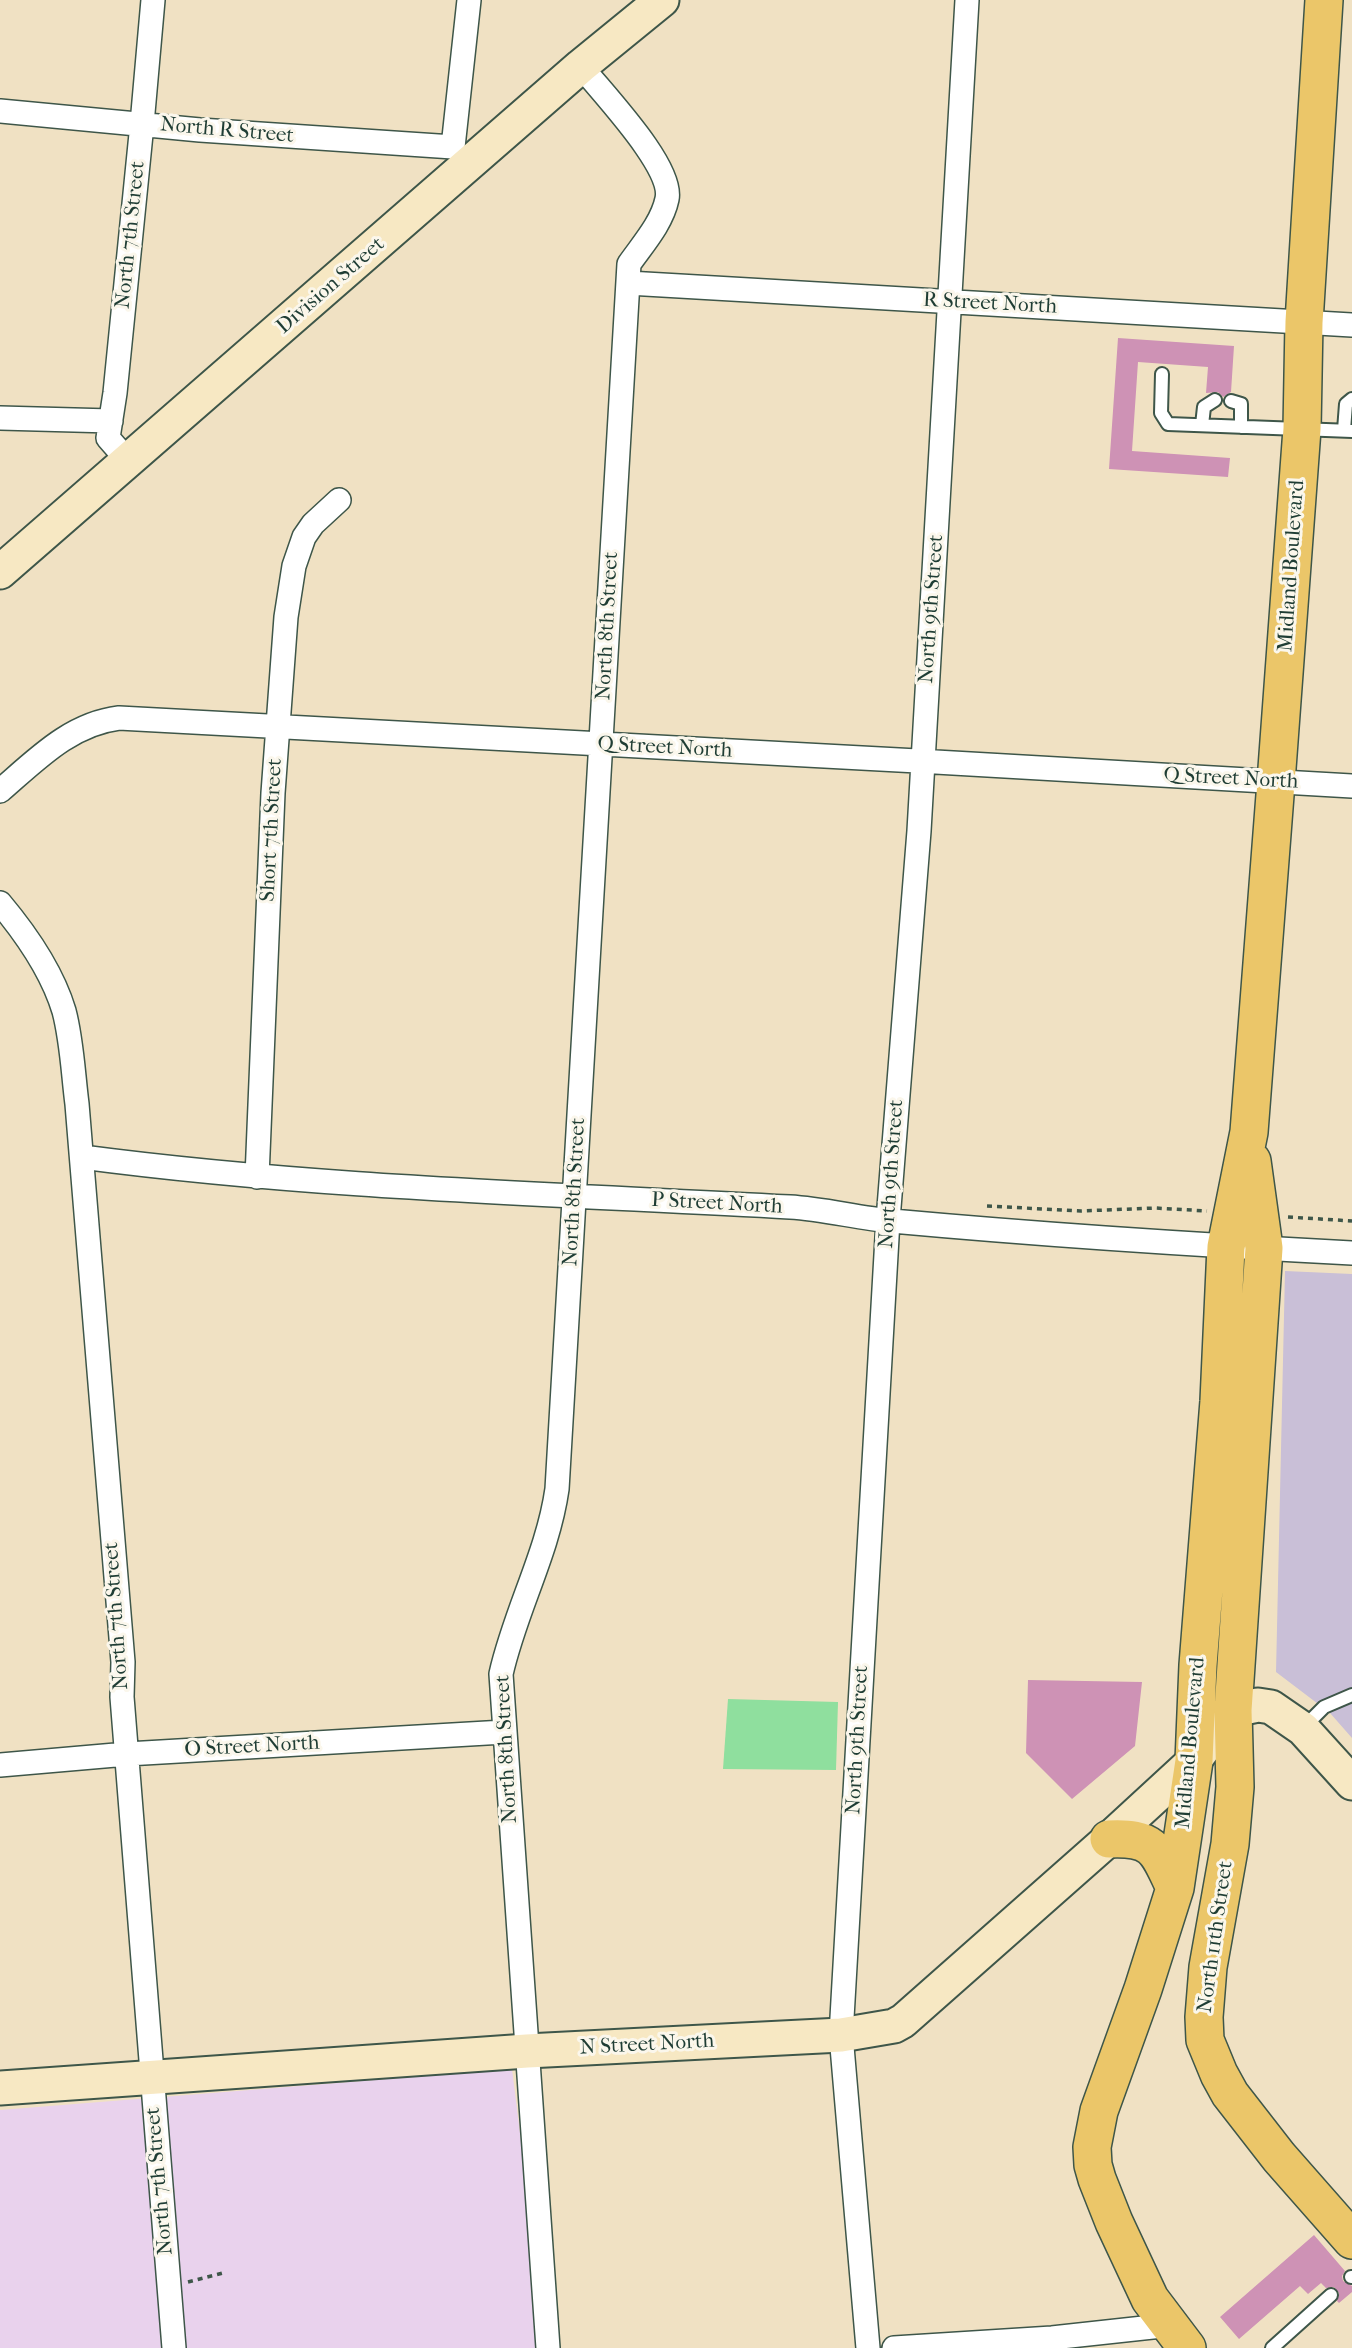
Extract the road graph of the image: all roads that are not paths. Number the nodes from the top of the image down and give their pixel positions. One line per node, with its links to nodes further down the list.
1 (153, 0): 8 (street, North 7th Street)
2 (469, 0): 9 (street)
3 (662, 0): 6 (street, Division Street)
4 (967, 0): 11 (street, North 9th Street)
5 (1324, 0): 12 (main road, Midland Boulevard)
6 (581, 66): 9 (street, Division Street); 10 (street, North 8th Street)
7 (0, 111): 8 (street, North R Street)
8 (142, 124): 9 (street, North R Street); 19 (street, North 7th Street)
9 (462, 156): 24 (street, Division Street)
10 (628, 282): 11 (street, R Street North); 28 (street, North 8th Street)
11 (951, 301): 12 (street, R Street North); 29 (street, North 9th Street)
12 (1304, 322): 13 (street, R Street North); 22 (main road, Midland Boulevard)
13 (1352, 325)
14 (1162, 374): 20 (lane)
15 (1352, 399): 23 (lane)
16 (1211, 405): 20 (lane)
17 (1234, 407): 21 (lane)
18 (0, 418): 19 (street)
19 (111, 421): 24 (street, North 7th Street)
20 (1202, 425): 21 (lane)
21 (1241, 427): 22 (lane)
22 (1301, 429): 23 (lane); 30 (main road, Midland Boulevard)
23 (1348, 431)
24 (129, 462): 26 (street, Division Street)
25 (339, 500): 27 (street, Short 7th Street)
26 (0, 572)
27 (278, 726): 28 (street, Q Street North); 32 (street, Q Street North); 36 (street, Short 7th Street)
28 (601, 744): 29 (street, Q Street North); 37 (street, North 8th Street)
29 (922, 761): 30 (street, Q Street North); 38 (street, North 9th Street)
30 (1276, 782): 31 (street, Q Street North); 34 (main road, Midland Boulevard)
31 (1352, 786)
32 (0, 791)
33 (0, 903): 35 (street, North 7th Street)
34 (1249, 1132): 39 (main road, Midland Boulevard); 40 (main road, Midland Boulevard)
35 (82, 1157): 36 (street, P Street North); 46 (street, North 7th Street)
36 (257, 1177): 37 (street, P Street North)
37 (574, 1196): 38 (street, P Street North); 45 (street, North 8th Street)
38 (888, 1220): 39 (street, P Street North); 52 (street, North 9th Street)
39 (1226, 1247): 40 (street, P Street North); 47 (main road, Midland Boulevard)
40 (1264, 1248): 41 (street, P Street North); 43 (main road, Midland Boulevard)
41 (1352, 1253)
42 (1352, 1695): 44 (lane)
43 (1233, 1710): 44 (street); 47 (street, N Street North); 56 (main road, North 11th Street)
44 (1303, 1728): 49 (street)
45 (503, 1732): 46 (street, O Street North); 53 (street, North 8th Street)
46 (127, 1754): 48 (street, O Street North); 54 (street, North 7th Street)
47 (1194, 1761): 50 (street, N Street North); 51 (main road, Midland Boulevard)
48 (0, 1765)
49 (1352, 1783)
50 (1109, 1839): 51 (main road); 52 (street, N Street North)
51 (1175, 1888): 58 (main road, Midland Boulevard)
52 (841, 2035): 53 (street, N Street North); 61 (street, North 9th Street)
53 (527, 2051): 54 (street, N Street North); 60 (street, North 8th Street)
54 (152, 2077): 55 (street, N Street North); 59 (street, North 7th Street)
55 (0, 2088)
56 (1352, 2240)
57 (1331, 2295): 63 (lane)
58 (1179, 2336): 62 (street)
59 (174, 2348)
60 (548, 2348)
61 (868, 2348)
62 (894, 2348)
63 (1272, 2348)

